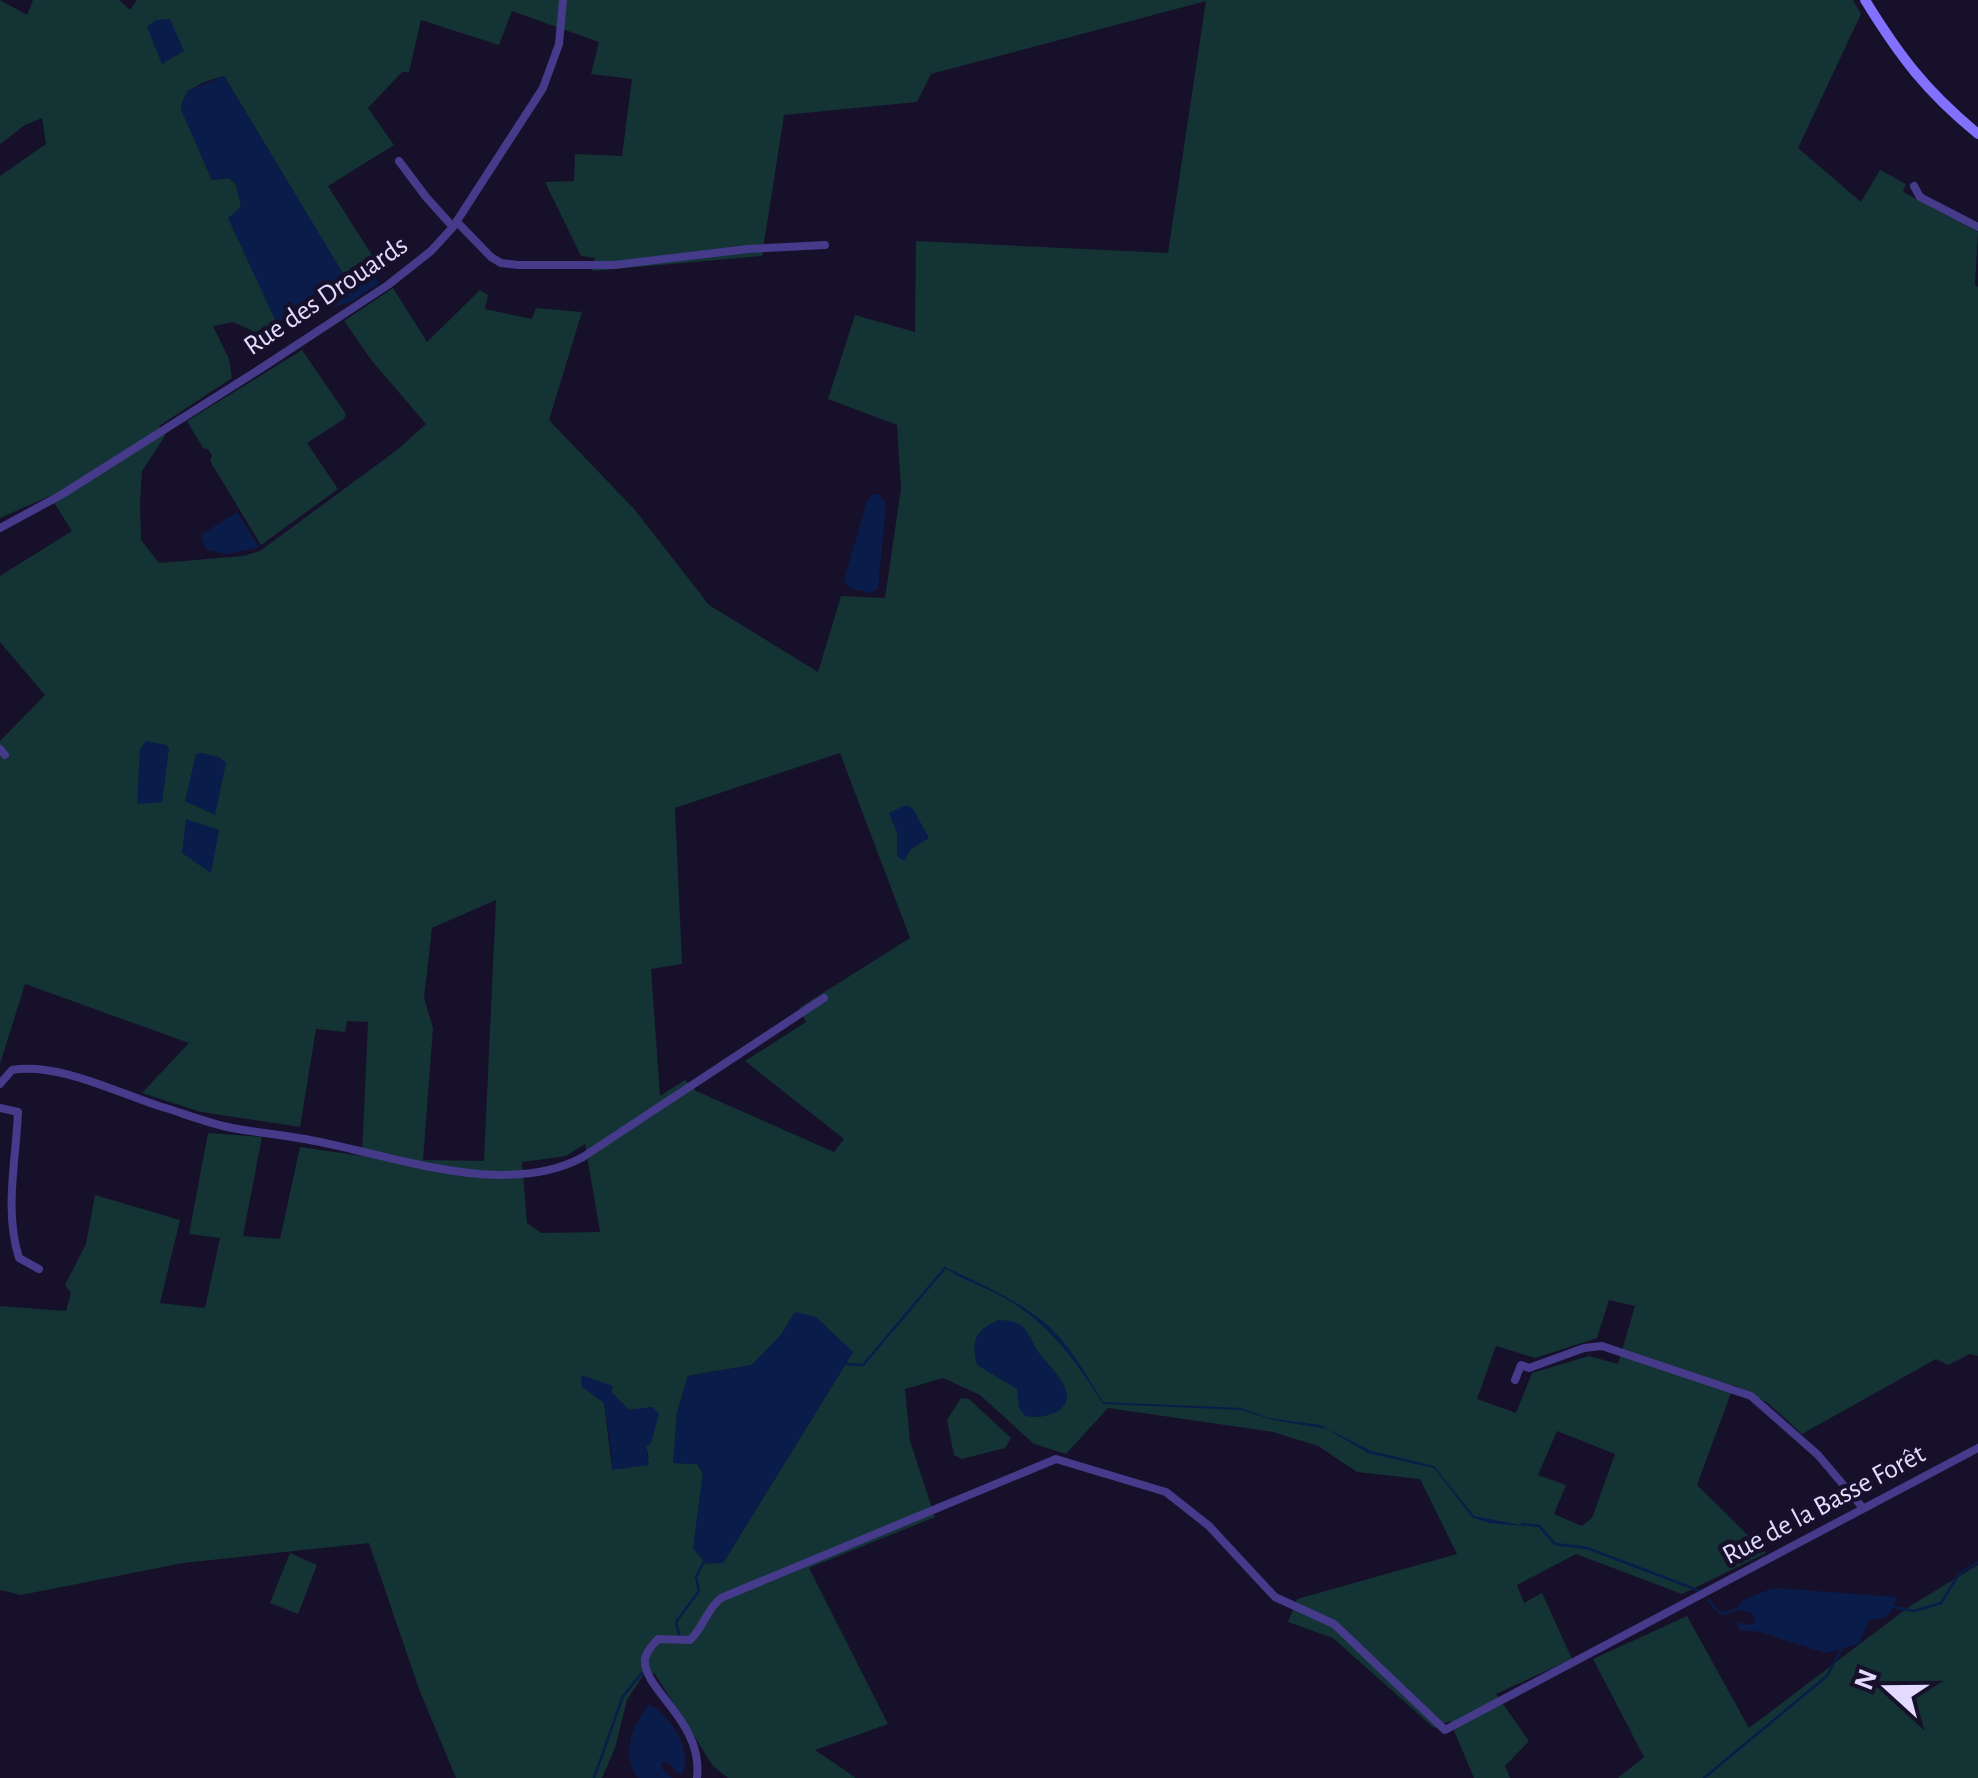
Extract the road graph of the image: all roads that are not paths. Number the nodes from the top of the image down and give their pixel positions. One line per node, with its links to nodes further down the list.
1 (563, 0): 6 (street, Rue des Drouards)
2 (1865, 0): 3 (main road)
3 (1978, 134)
4 (399, 161): 6 (street)
5 (1914, 186): 7 (street)
6 (455, 224): 8 (street); 9 (street, Rue des Drouards)
7 (1978, 227)
8 (825, 245)
9 (0, 528)
10 (824, 998): 11 (street)
11 (0, 1084)
12 (0, 1108): 13 (street)
13 (40, 1269)
14 (1515, 1380): 16 (street)
15 (1978, 1448): 16 (street, Rue de la Basse Forêt)
16 (1863, 1508): 17 (street, Rue de la Basse Forêt)
17 (697, 1778)

